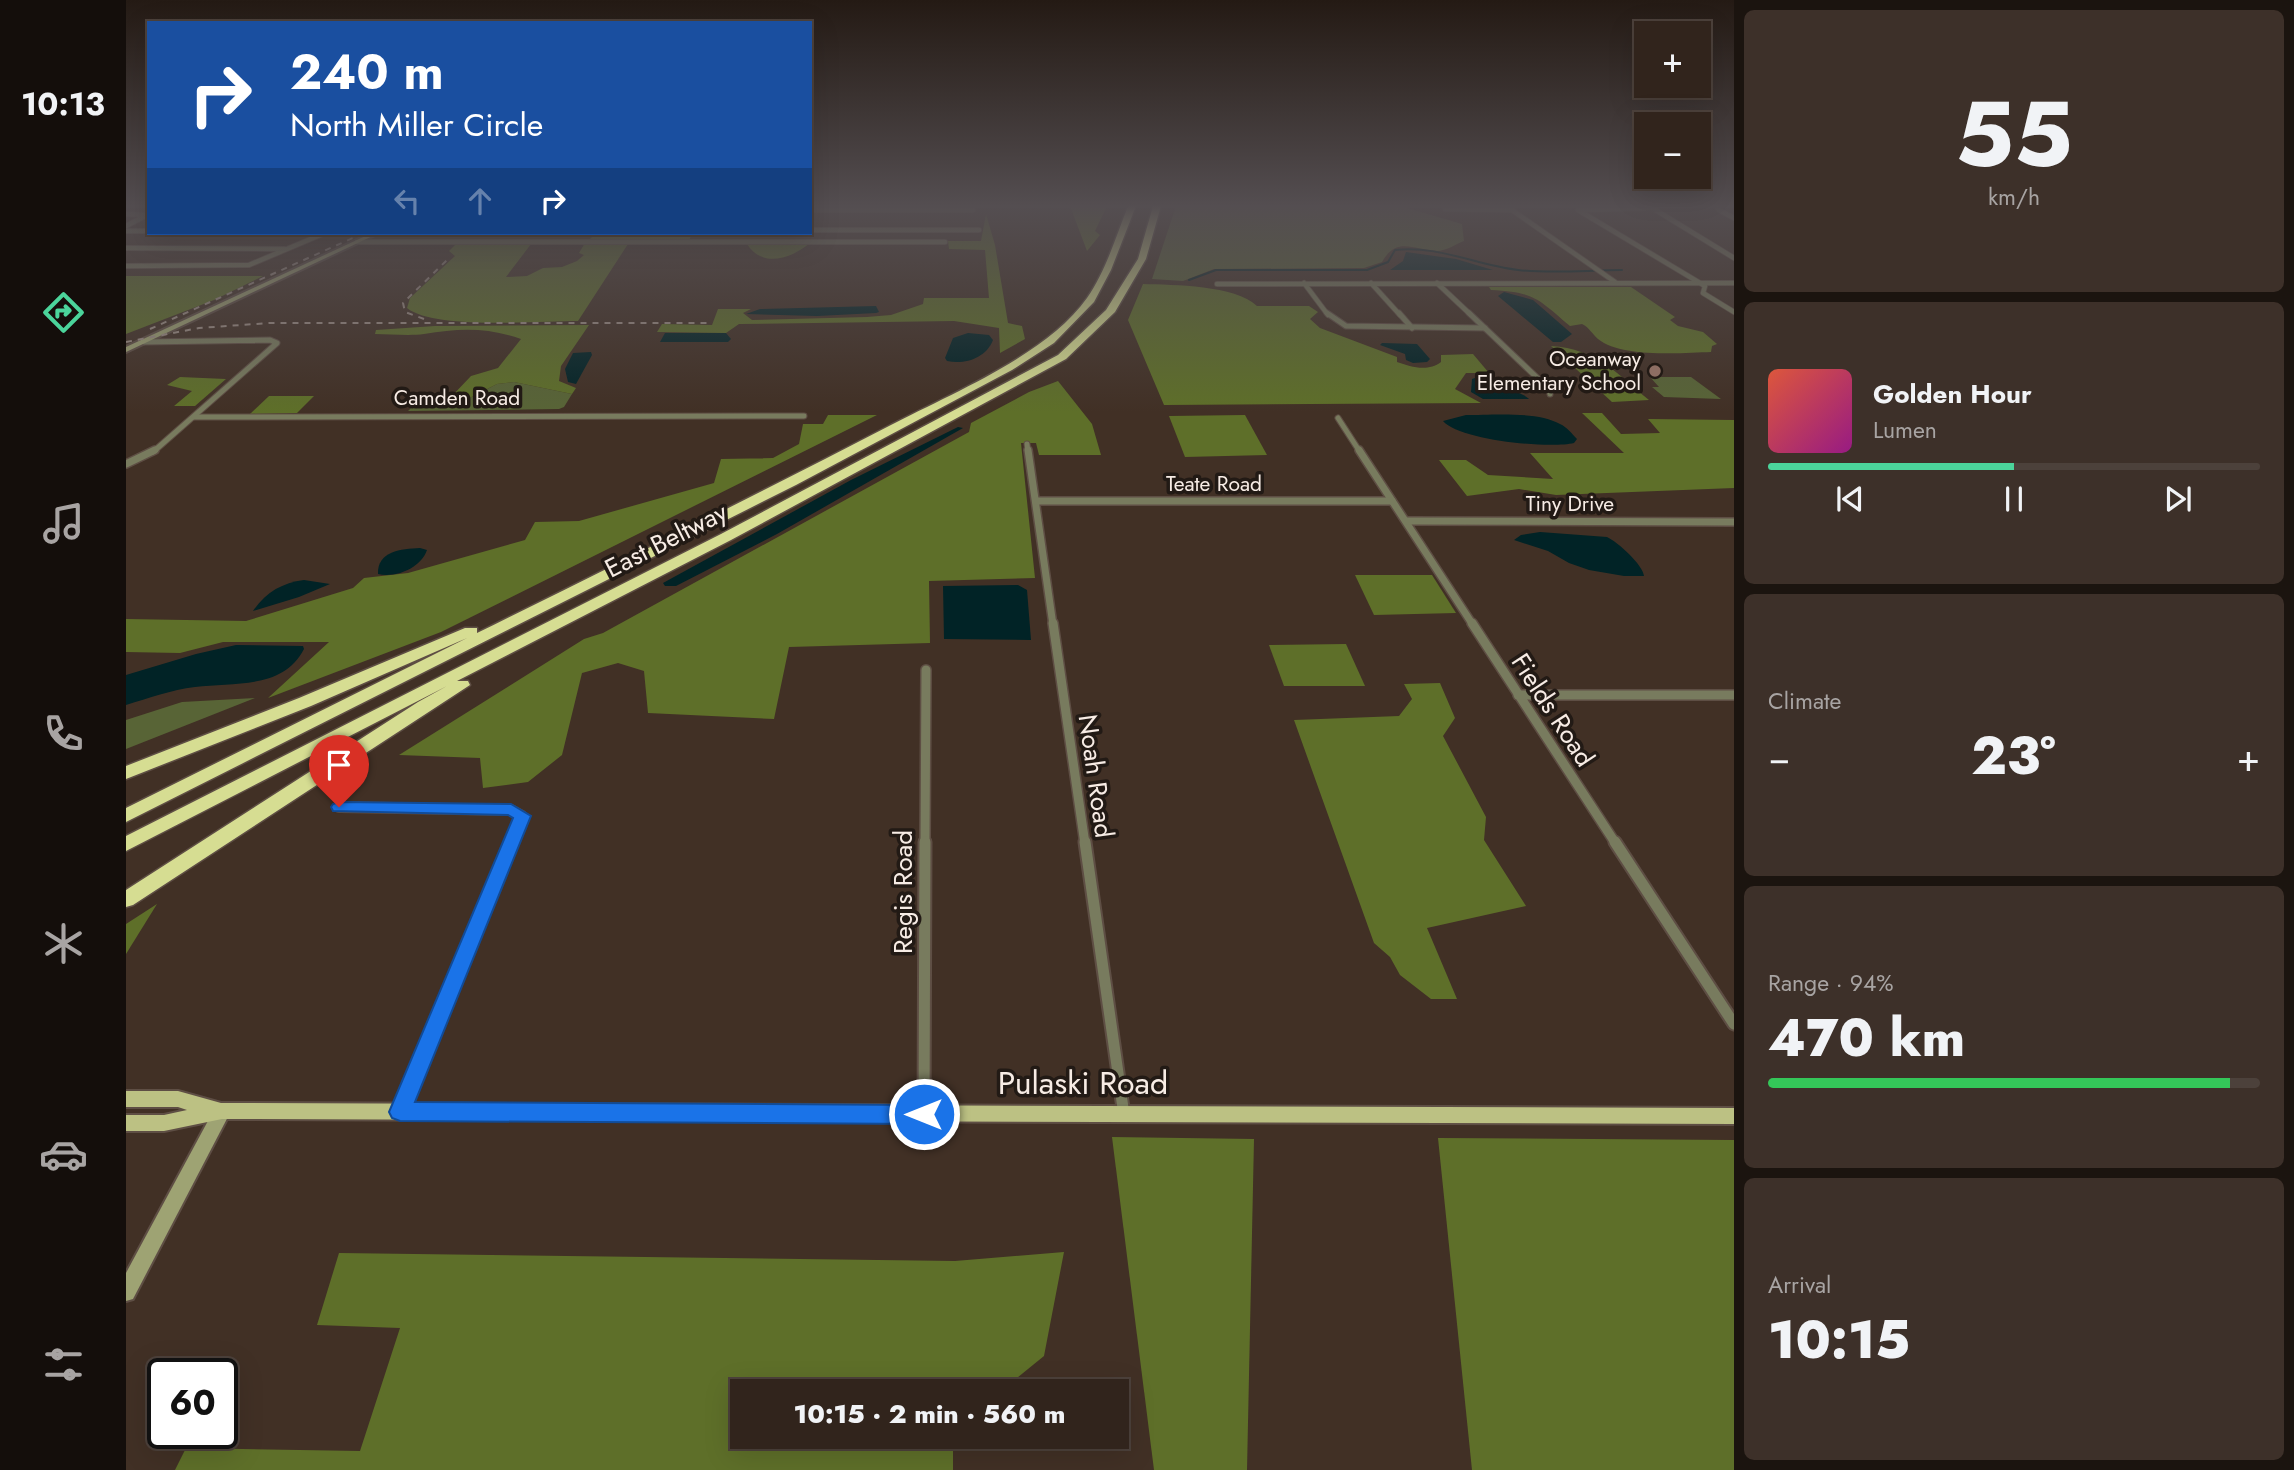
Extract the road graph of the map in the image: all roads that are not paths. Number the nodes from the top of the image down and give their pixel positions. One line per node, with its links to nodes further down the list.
1 (288, 275): 16 (street)
2 (1105, 275): 29 (highway, East Beltway)
3 (1133, 275): 28 (highway, East Beltway)
4 (1604, 275): 9 (street)
5 (1687, 275): 10 (street)
6 (1304, 283): 7 (street); 12 (street); 14 (street)
7 (1371, 283): 8 (street); 14 (street)
8 (1437, 283): 9 (street); 15 (street)
9 (1616, 283): 10 (street)
10 (1701, 283): 11 (street); 13 (street)
11 (1734, 283)
12 (1217, 284)
13 (1734, 312)
14 (1412, 328): 15 (street)
15 (1485, 328): 18 (street)
16 (144, 342): 17 (street); 20 (street)
17 (126, 350)
18 (1550, 394)
19 (804, 416): 20 (street, Camden Road)
20 (194, 417): 23 (street)
21 (1338, 418): 25 (street, Fields Road)
22 (1027, 444): 24 (street, Noah Road)
23 (126, 464)
24 (1036, 501): 25 (street, Teate Road); 43 (street, Noah Road)
25 (1392, 501): 26 (street, Fields Road)
26 (1405, 521): 27 (street, Tiny Drive); 31 (street, Fields Road)
27 (1734, 522)
28 (726, 537): 36 (highway, East Beltway); 37 (highway)
29 (635, 561): 33 (highway); 35 (highway, East Beltway)
30 (926, 670): 42 (street, Regis Road)
31 (1518, 695): 32 (street); 38 (street, Fields Road)
32 (1734, 695)
33 (126, 773)
34 (339, 807): 41 (street)
35 (126, 816)
36 (126, 844)
37 (126, 900)
38 (1734, 1024)
39 (126, 1099): 40 (main road, Pulaski Road)
40 (222, 1111): 41 (main road, Pulaski Road); 45 (main road, Pulaski Road); 46 (street)
41 (400, 1112): 42 (main road, Pulaski Road)
42 (924, 1114): 43 (main road, Pulaski Road)
43 (1124, 1115): 44 (main road, Pulaski Road)
44 (1734, 1116)
45 (126, 1123)
46 (126, 1292)

